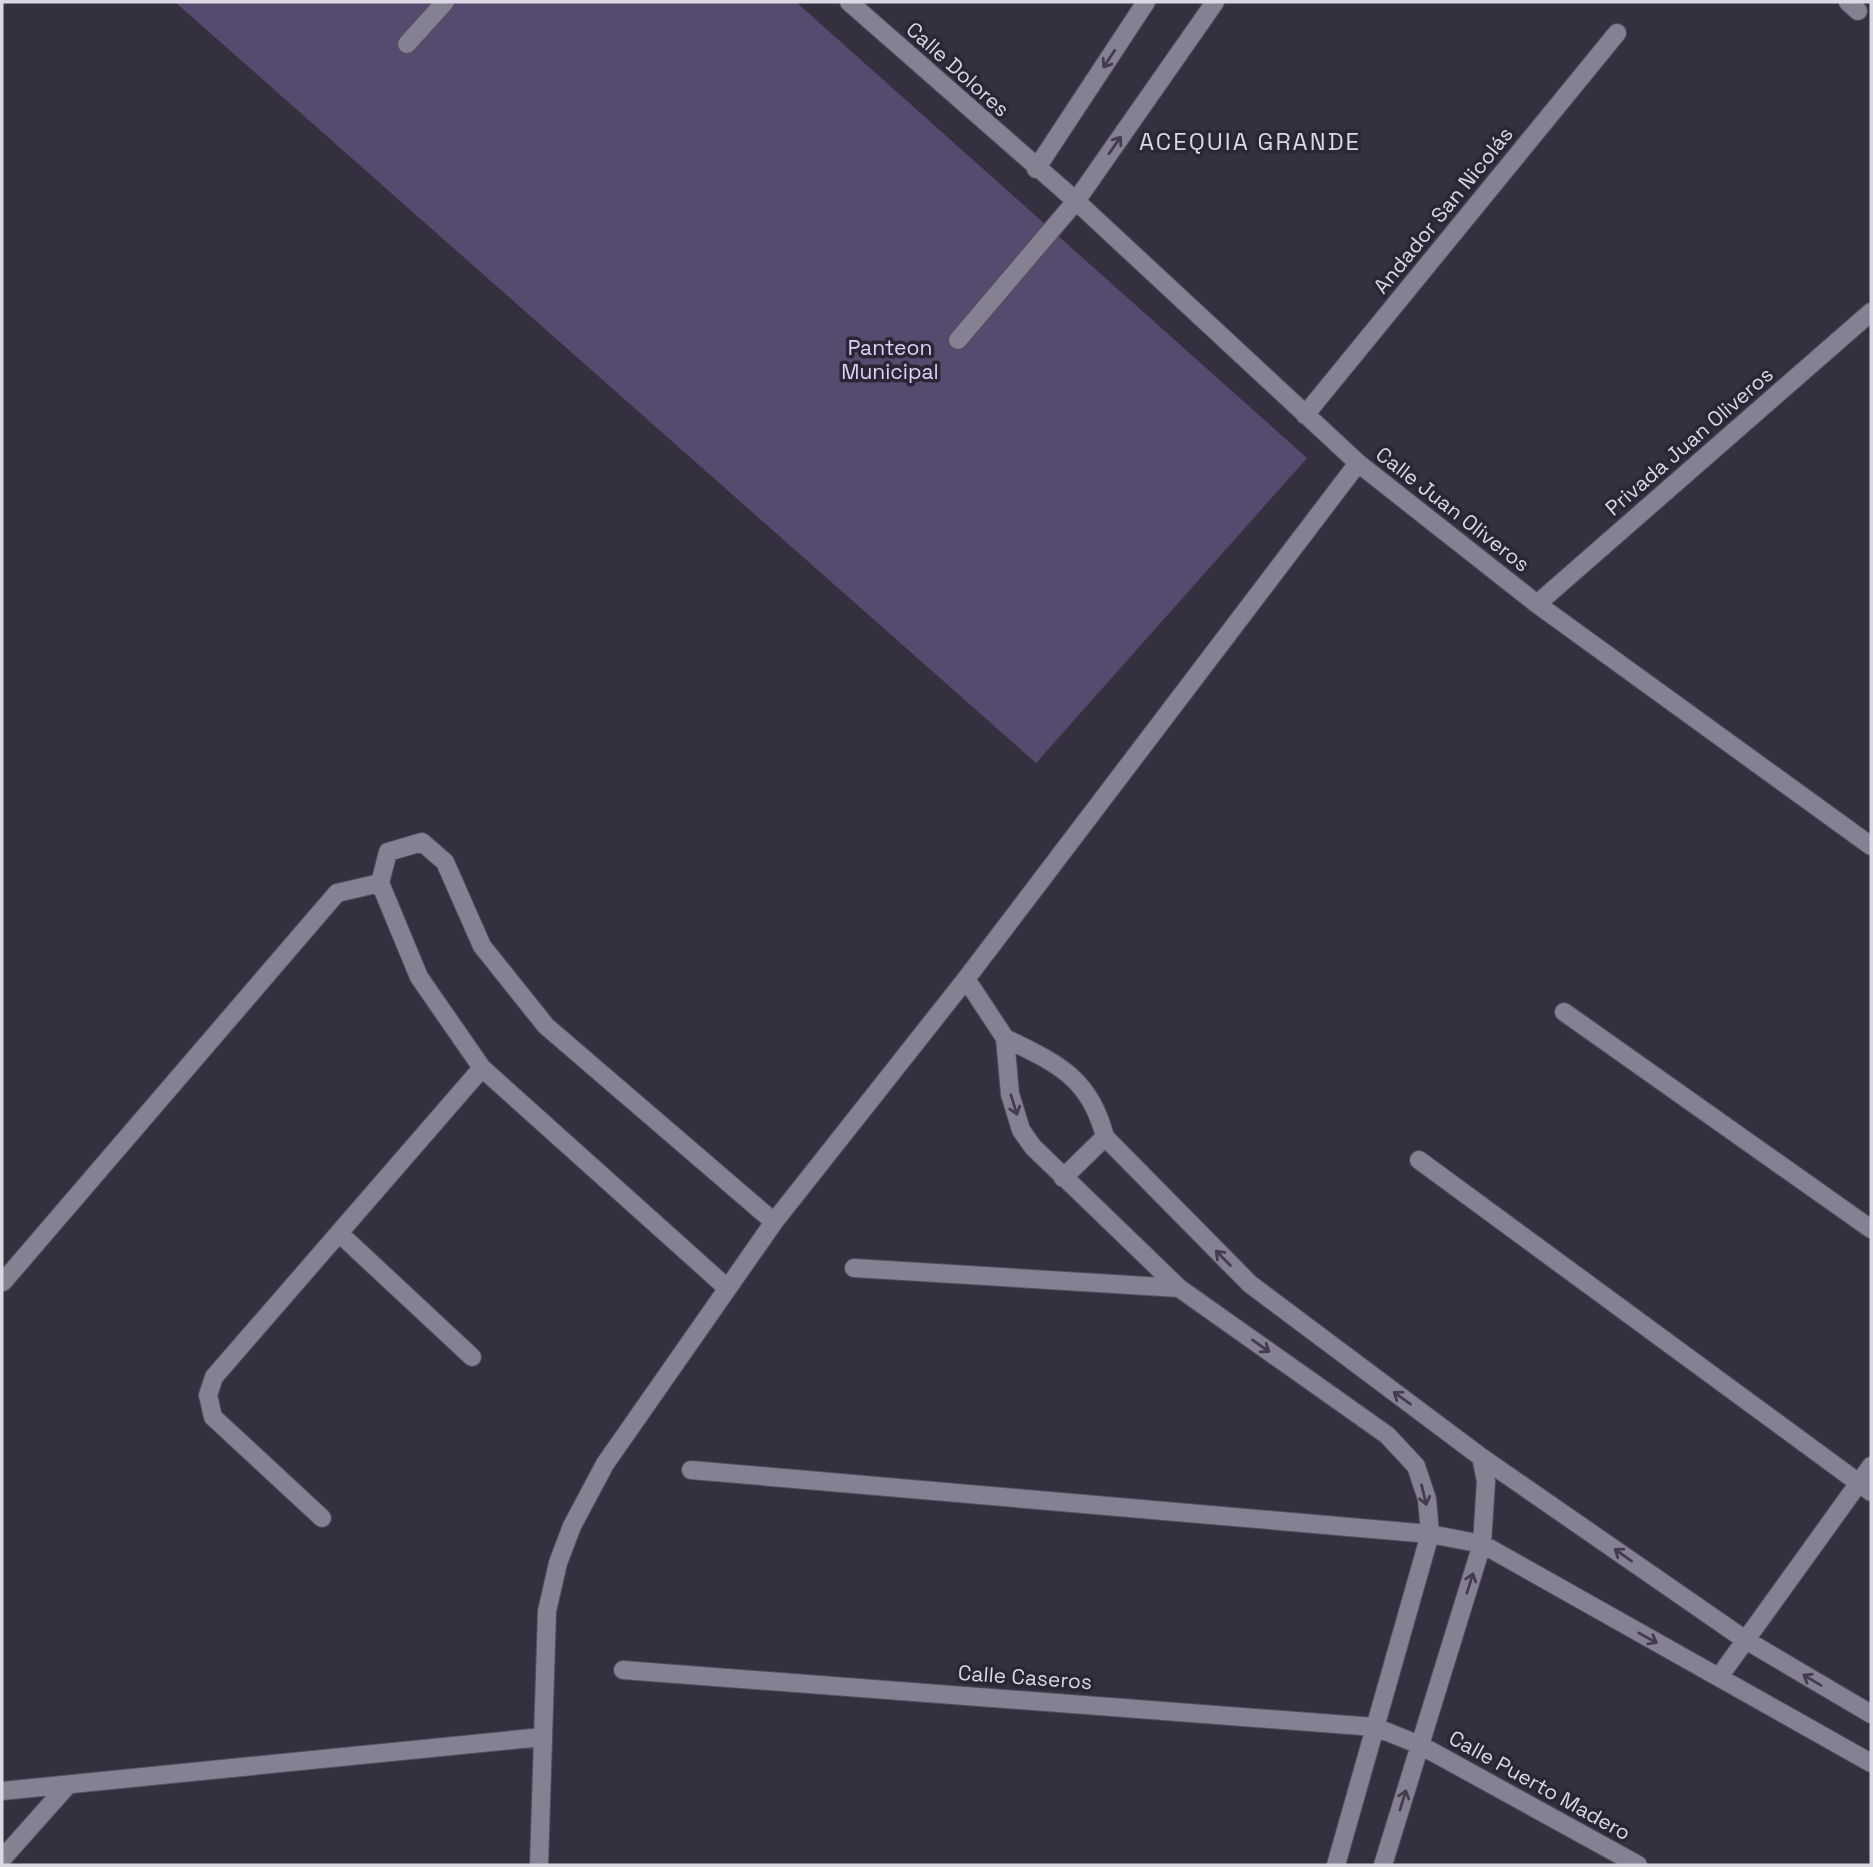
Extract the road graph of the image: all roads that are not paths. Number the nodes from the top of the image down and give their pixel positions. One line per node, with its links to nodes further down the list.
1 (445, 2): 6 (street)
2 (849, 2): 7 (street, Calle Dolores)
3 (1146, 2): 7 (street, one-way to 7)
4 (1215, 2): 8 (street, one-way to 4)
5 (1617, 33): 11 (street, Andador San Nicolás)
6 (407, 44)
7 (1036, 169): 8 (street, Calle Juan Oliveros)
8 (1076, 201): 10 (street); 11 (street, Calle Juan Oliveros)
9 (1871, 312): 13 (street, Privada Juan Oliveros)
10 (958, 340)
11 (1305, 415): 12 (street, Calle Juan Oliveros)
12 (1358, 463): 13 (street, Calle Juan Oliveros); 16 (street)
13 (1537, 604): 14 (street, Calle Juan Oliveros)
14 (1871, 846)
15 (380, 883): 19 (street); 23 (street); 27 (street)
16 (966, 979): 18 (street); 23 (street)
17 (1564, 1012): 24 (street)
18 (1005, 1038): 20 (street); 22 (street, one-way to 22)
19 (482, 1068): 25 (street); 28 (street)
20 (1105, 1136): 22 (street); 31 (street, one-way to 20)
21 (1419, 1160): 34 (street)
22 (1062, 1178): 29 (street)
23 (774, 1222): 28 (street)
24 (1871, 1229)
25 (339, 1233): 30 (street); 35 (street)
26 (854, 1268): 29 (street)
27 (3, 1282)
28 (726, 1287): 43 (street)
29 (1179, 1289): 36 (street, one-way to 36)
30 (472, 1357)
31 (1481, 1457): 37 (street); 38 (street, one-way to 31)
32 (1871, 1466): 34 (street)
33 (691, 1470): 36 (street)
34 (1864, 1488): 38 (street)
35 (323, 1518)
36 (1430, 1534): 37 (street); 42 (street)
37 (1482, 1545): 40 (street, one-way to 40); 44 (street, one-way to 37)
38 (1744, 1639): 40 (street); 41 (street, one-way to 38)
39 (623, 1670): 42 (street, Calle Caseros)
40 (1719, 1677): 45 (street)
41 (1871, 1714)
42 (1375, 1727): 44 (street, Calle Caseros); 50 (street)
43 (542, 1737): 46 (street); 49 (street)
44 (1420, 1745): 51 (street, one-way to 44); 52 (street, Calle Puerto Madero)
45 (1871, 1763)
46 (67, 1786): 47 (street); 48 (street)
47 (2, 1791)
48 (2, 1859)
49 (539, 1865)
50 (1336, 1865)
51 (1383, 1865)
52 (1638, 1865)

